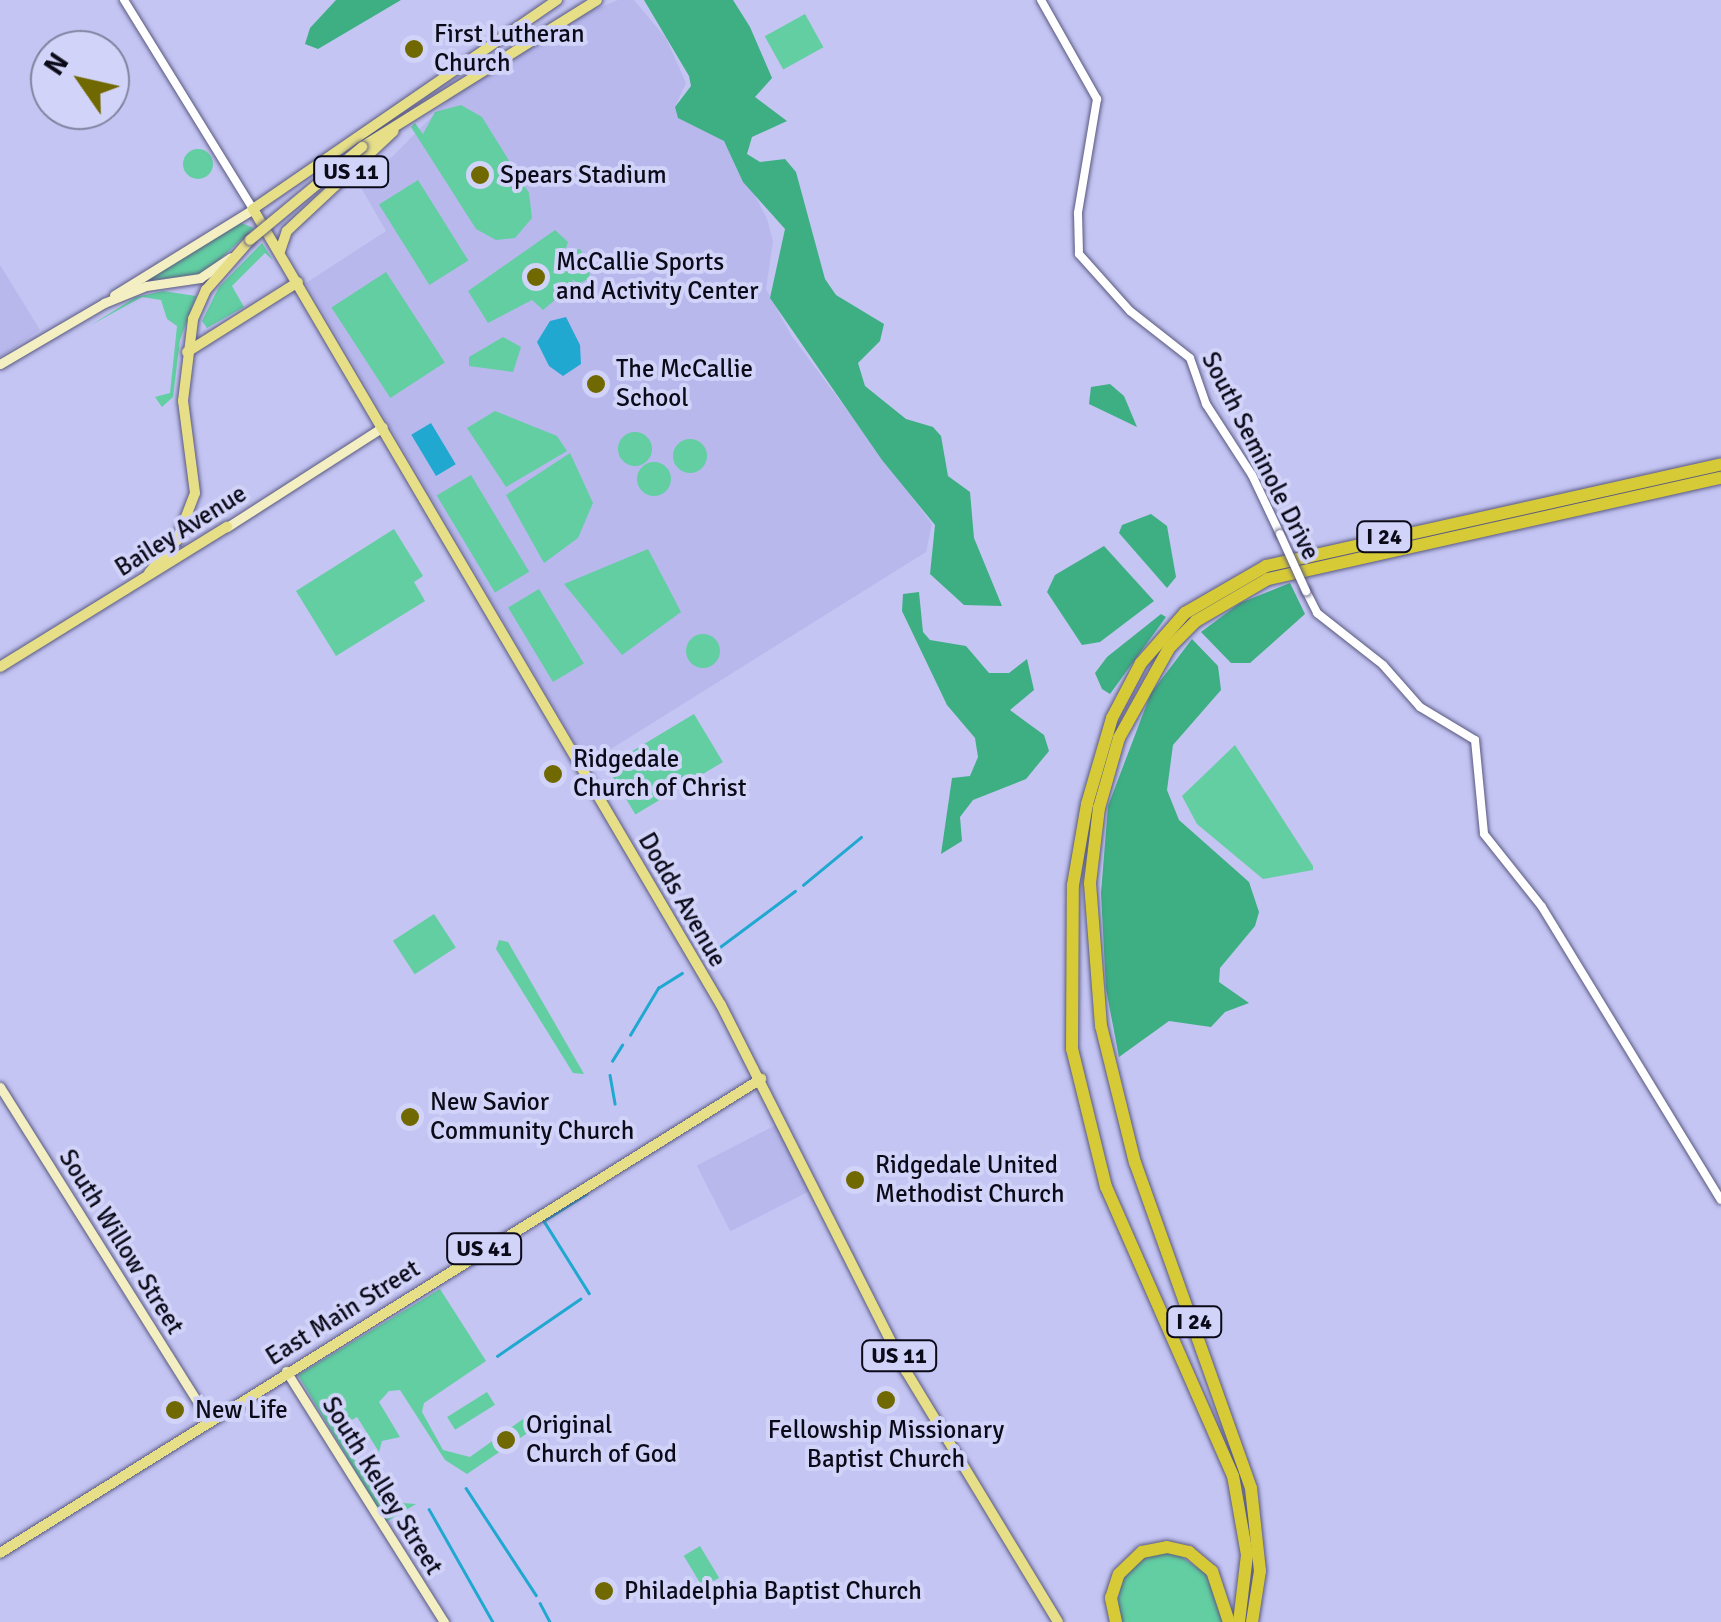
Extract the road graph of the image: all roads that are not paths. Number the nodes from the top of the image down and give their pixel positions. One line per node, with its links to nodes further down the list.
1 (124, 0): 10 (street)
2 (558, 0): 5 (main road, US 11)
3 (597, 0): 6 (main road, US 11)
4 (1042, 0): 29 (street, South Seminole Drive, bridge)
5 (517, 25): 6 (main road); 8 (main road, US 11)
6 (527, 40): 7 (main road, US 11)
7 (433, 100): 9 (main road); 11 (main road, US 11)
8 (408, 102): 9 (main road); 10 (main road, US 11)
9 (362, 146): 12 (main road, bridge)
10 (252, 208): 11 (main road, Dodds Avenue / US 11); 16 (main road)
11 (280, 252): 13 (main road, Dodds Avenue / US 11)
12 (234, 256): 14 (main road); 15 (main road)
13 (298, 282): 18 (main road); 21 (main road, Dodds Avenue / US 11)
14 (154, 284): 15 (main road); 16 (main road)
15 (206, 290): 17 (main road)
16 (104, 303): 20 (main road)
17 (193, 319): 18 (main road); 19 (main road)
18 (217, 332): 19 (main road)
19 (186, 352): 25 (main road)
20 (0, 364)
21 (382, 427): 24 (main road, Bailey Avenue); 27 (main road, Dodds Avenue / US 11)
22 (1721, 464): 37 (highway, I 24)
23 (1721, 478): 38 (highway, I 24)
24 (227, 527): 25 (main road, Bailey Avenue)
25 (149, 573): 26 (main road, Bailey Avenue)
26 (0, 667)
27 (760, 1078): 30 (main road, East Main Street / US 41); 34 (main road, Dodds Avenue / US 11)
28 (0, 1087): 31 (main road, South Willow Street)
29 (1721, 1200)
30 (286, 1372): 31 (main road, East Main Street / US 41); 33 (main road, South Kelley Street)
31 (208, 1420): 32 (main road, East Main Street / US 41)
32 (0, 1553)
33 (444, 1622)
34 (1058, 1622)
35 (1116, 1622): 36 (highway)
36 (1229, 1622)
37 (1239, 1622)
38 (1252, 1622)

